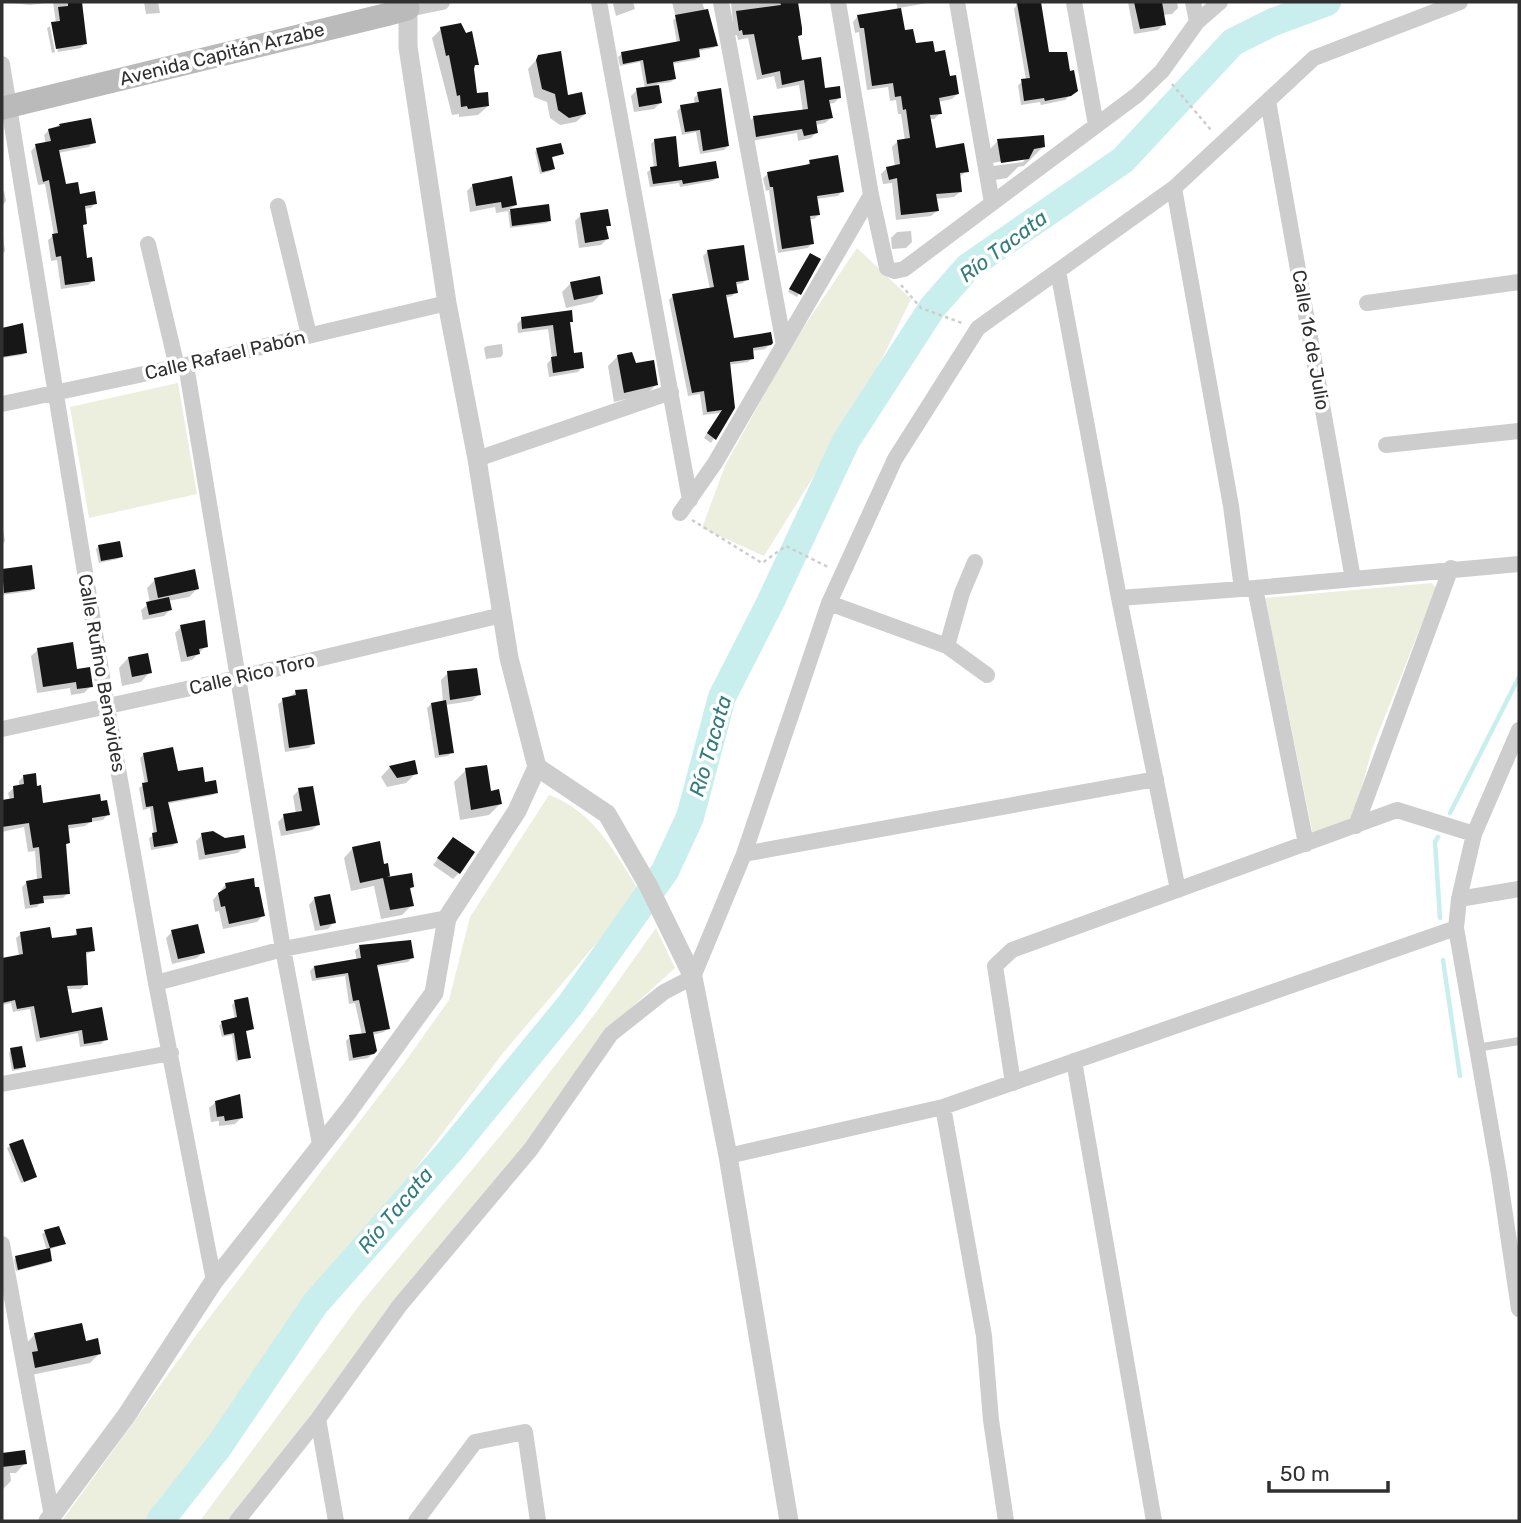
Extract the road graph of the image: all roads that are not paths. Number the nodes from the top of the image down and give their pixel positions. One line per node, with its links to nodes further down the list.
1 (442, 2): 10 (street, Avenida Capitán Arzabe)
2 (599, 2): 28 (street)
3 (721, 2): 26 (street)
4 (838, 2): 17 (street)
5 (957, 2): 18 (street)
6 (1074, 2): 15 (street)
7 (1193, 2): 11 (street)
8 (1220, 2): 11 (street)
9 (1460, 2): 13 (street)
10 (398, 7): 14 (main road, Avenida Capitán Arzabe); 23 (street)
11 (1197, 22): 15 (street)
12 (2, 64): 14 (street, Calle Rufino Benavides)
13 (1268, 101): 16 (street); 37 (street, Calle 16 de Julio)
14 (5, 107): 29 (street, Calle Rufino Benavides)
15 (1096, 125): 18 (street)
16 (1174, 188): 21 (street); 38 (street)
17 (871, 195): 18 (street); 26 (street)
18 (992, 203)
19 (278, 206): 25 (street)
20 (148, 244): 27 (street)
21 (1058, 271): 39 (street); 40 (street)
22 (1519, 282): 24 (street)
23 (447, 303): 25 (street, Calle Rafael Pabón); 33 (street)
24 (1367, 303)
25 (309, 335): 27 (street, Calle Rafael Pabón)
26 (784, 345): 28 (street)
27 (181, 366): 29 (street, Calle Rafael Pabón); 44 (street)
28 (671, 392): 33 (street)
29 (56, 394): 30 (street, Calle Rafael Pabón); 45 (street, Calle Rufino Benavides)
30 (2, 404)
31 (1519, 431): 32 (street)
32 (1386, 445)
33 (477, 459): 41 (street)
34 (975, 562): 42 (street)
35 (1519, 564): 36 (street)
36 (1451, 568): 37 (street); 50 (street)
37 (1353, 579): 38 (street)
38 (1249, 589): 39 (street); 52 (street)
39 (1119, 598): 49 (street)
40 (829, 603): 42 (street); 53 (street)
41 (502, 615): 44 (street, Calle Rico Toro); 48 (street)
42 (947, 646): 43 (street)
43 (987, 675)
44 (237, 678): 45 (street, Calle Rico Toro); 59 (street)
45 (107, 707): 46 (street, Calle Rico Toro); 61 (street, Calle Rufino Benavides)
46 (2, 729)
47 (1519, 730): 51 (street)
48 (537, 768): 57 (street); 60 (street)
49 (1156, 779): 53 (street); 54 (street)
50 (1356, 826): 51 (street); 52 (street)
51 (1474, 834): 56 (street)
52 (1306, 844): 54 (street)
53 (744, 854): 60 (street)
54 (1178, 890): 66 (street)
55 (1519, 890): 56 (street)
56 (1460, 899): 58 (street)
57 (447, 918): 59 (street); 69 (street)
58 (1456, 928): 63 (street); 65 (street)
59 (283, 949): 61 (street); 69 (street)
60 (693, 976): 70 (street); 74 (street)
61 (156, 983): 64 (street, Calle Rufino Benavides)
62 (1519, 1041): 63 (lane)
63 (1475, 1048): 73 (street)
64 (171, 1053): 67 (street); 72 (street, Calle Rufino Benavides)
65 (1074, 1061): 66 (street); 82 (street)
66 (1013, 1083): 68 (street)
67 (2, 1084)
68 (943, 1107): 70 (street); 81 (street)
69 (320, 1144): 72 (street)
70 (728, 1156): 80 (street)
71 (2, 1244): 75 (street)
72 (214, 1280): 75 (street)
73 (1519, 1309)
74 (317, 1419): 76 (street); 77 (street)
75 (50, 1519)
76 (237, 1521)
77 (336, 1521)
78 (415, 1521): 79 (street)
79 (538, 1521)
80 (789, 1521)
81 (1006, 1521)
82 (1154, 1521)

